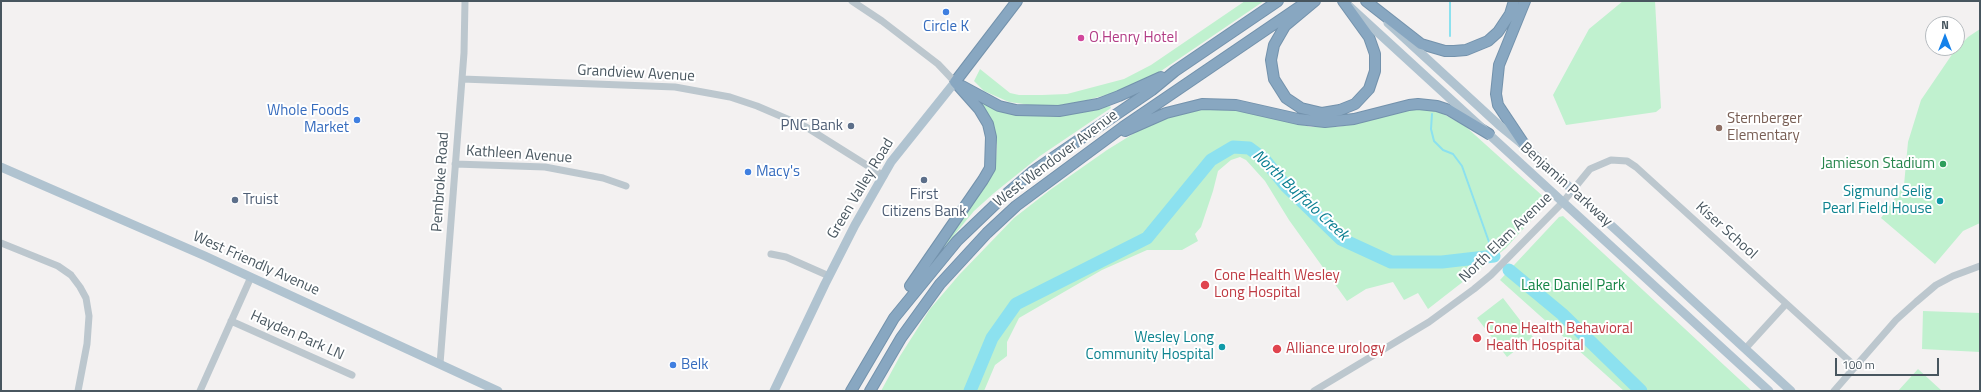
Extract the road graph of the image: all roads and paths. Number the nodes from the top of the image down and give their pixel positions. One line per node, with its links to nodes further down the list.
1 (465, 1): 12 (street, Pembroke Road)
2 (852, 1): 13 (street)
3 (1017, 1): 13 (highway, Green Valley Road)
4 (1278, 1): 11 (highway, West Wendover Avenue)
5 (1308, 1): 15 (highway, West Wendover Avenue)
6 (1315, 1): 7 (highway)
7 (1343, 1): 14 (main road, Benjamin Parkway)
8 (1514, 1): 10 (highway)
9 (1525, 1): 16 (highway)
10 (1369, 4): 16 (main road, Benjamin Parkway)
11 (1175, 71): 13 (highway); 29 (highway, West Wendover Avenue)
12 (462, 78): 17 (street, Pembroke Road); 19 (street, Grandview Avenue)
13 (955, 82): 19 (main road, Green Valley Road); 29 (highway)
14 (1488, 134): 15 (highway); 22 (main road, Benjamin Parkway)
15 (1102, 143): 40 (highway, West Wendover Avenue)
16 (1526, 147): 21 (main road, Benjamin Parkway)
17 (455, 164): 20 (street, Kathleen Avenue); 32 (street, Pembroke Road)
18 (1, 166): 27 (main road, West Friendly Avenue)
19 (884, 176): 26 (main road, Green Valley Road)
20 (626, 186)
21 (1573, 191): 22 (street, North Elam Avenue); 28 (street, Kiser School); 31 (main road, Benjamin Parkway)
22 (1563, 202): 41 (street, North Elam Avenue); 42 (main road, Benjamin Parkway)
23 (1, 243): 35 (street)
24 (771, 254): 26 (street)
25 (1980, 266): 33 (street)
26 (829, 276): 38 (main road, Green Valley Road)
27 (251, 277): 30 (street); 32 (main road, West Friendly Avenue)
28 (1786, 304): 31 (street); 33 (street, Kiser School)
29 (894, 318): 39 (highway, West Wendover Avenue)
30 (231, 321): 34 (street, Hayden Park LN); 36 (street)
31 (1745, 349): 43 (main road, Benjamin Parkway)
32 (440, 364): 37 (main road, West Friendly Avenue)
33 (1856, 367): 44 (street)
34 (352, 375)
35 (78, 391)
36 (200, 391)
37 (498, 391)
38 (774, 391)
39 (851, 391)
40 (870, 391)
41 (1314, 391)
42 (1769, 391)
43 (1791, 391)
44 (1834, 391)

